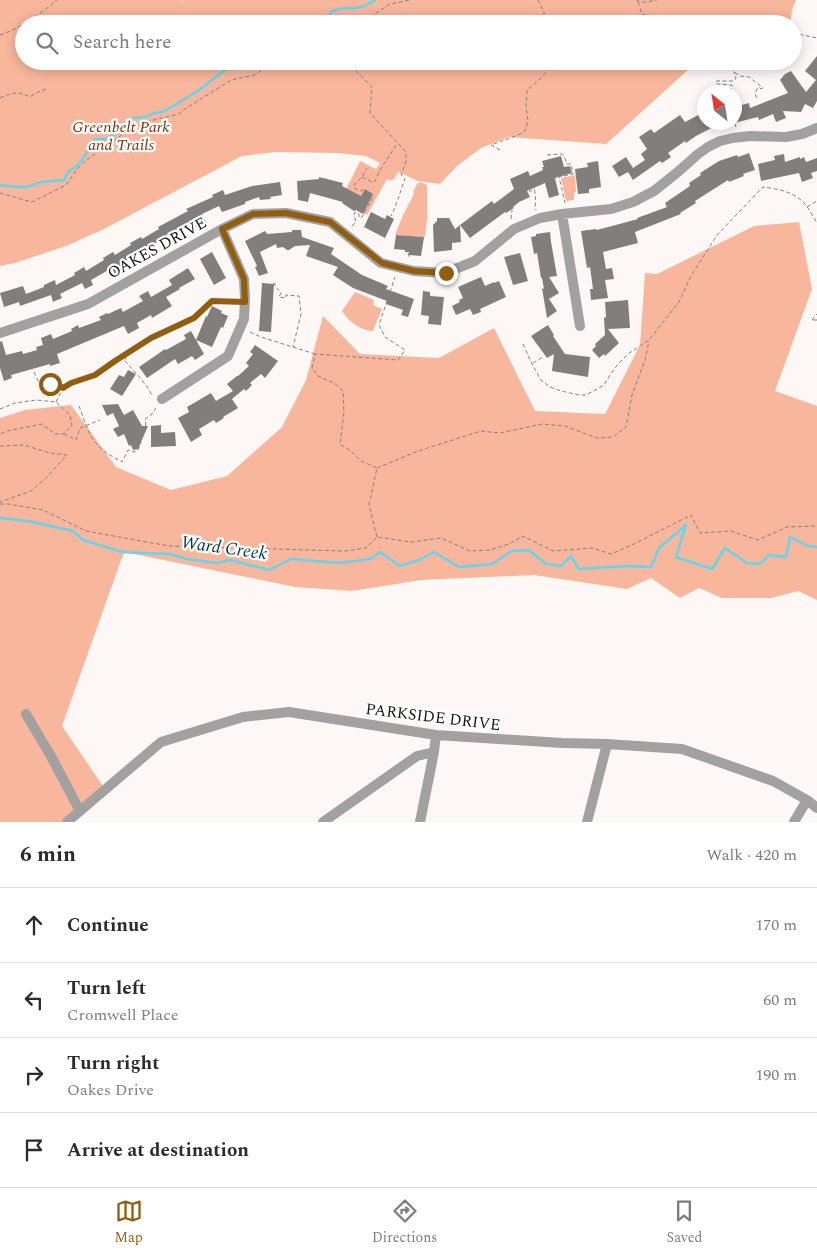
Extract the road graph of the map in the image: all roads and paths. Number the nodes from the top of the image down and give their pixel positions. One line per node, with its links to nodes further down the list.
1 (57, 0): 6 (path)
2 (410, 0): 7 (path)
3 (538, 0): 8 (path)
4 (657, 0): 5 (path)
5 (637, 1): 9 (path)
6 (38, 15)
7 (373, 15)
8 (544, 15)
9 (645, 15)
10 (15, 28): 11 (path)
11 (0, 35)
12 (802, 35): 13 (path)
13 (817, 38)
14 (262, 70): 32 (path)
15 (354, 70): 23 (path)
16 (547, 70): 24 (path)
17 (734, 72): 18 (path); 21 (path)
18 (732, 85)
19 (46, 89): 20 (path)
20 (0, 98)
21 (757, 98)
22 (817, 128): 39 (street, OAKES DRIVE)
23 (397, 144): 27 (path); 40 (path)
24 (500, 150)
25 (547, 155): 28 (path)
26 (367, 168): 27 (path)
27 (362, 177): 30 (path)
28 (561, 184): 29 (path); 35 (path)
29 (557, 185)
30 (363, 189)
31 (528, 192): 38 (path)
32 (0, 193)
33 (374, 195): 43 (path)
34 (817, 200): 36 (path)
35 (565, 203)
36 (806, 207): 42 (path); 55 (path)
37 (512, 210): 41 (path)
38 (536, 210)
39 (562, 214): 47 (street, OAKES DRIVE); 52 (street)
40 (391, 216)
41 (510, 222)
42 (817, 223)
43 (352, 226)
44 (222, 229): 47 (street, OAKES DRIVE); 49 (street); 54 (street, OAKES DRIVE)
45 (408, 253): 46 (path)
46 (412, 262)
47 (398, 267): 58 (path)
48 (273, 283): 57 (path)
49 (245, 302): 53 (street); 59 (path)
50 (817, 314): 51 (path)
51 (817, 320)
52 (580, 326)
53 (240, 327): 57 (path); 65 (street)
54 (0, 333)
55 (649, 340): 61 (path); 74 (path)
56 (523, 344): 61 (path)
57 (293, 347): 58 (path)
58 (315, 354): 74 (path)
59 (124, 356): 63 (path); 64 (path)
60 (543, 357): 61 (path)
61 (532, 364)
62 (34, 372): 63 (path)
63 (63, 388): 66 (path)
64 (152, 395)
65 (162, 399): 70 (path)
66 (56, 402): 68 (path); 72 (path)
67 (79, 406): 70 (path)
68 (0, 409)
69 (100, 420): 70 (path)
70 (87, 425): 72 (path)
71 (0, 434): 72 (path)
72 (63, 434)
73 (0, 446): 75 (path)
74 (377, 468): 77 (path)
75 (0, 503): 77 (path)
76 (817, 526): 77 (path)
77 (377, 537)
78 (26, 714): 84 (street)
79 (436, 735): 80 (street, PARKSIDE DRIVE); 81 (street); 84 (street, PARKSIDE DRIVE)
80 (607, 744): 82 (street, PARKSIDE DRIVE); 88 (street)
81 (434, 752): 86 (street); 87 (street)
82 (807, 800): 83 (street, PARKSIDE DRIVE); 89 (street)
83 (817, 808)
84 (80, 811): 85 (street, PARKSIDE DRIVE)
85 (67, 822)
86 (323, 822)
87 (420, 822)
88 (587, 822)
89 (794, 822)

